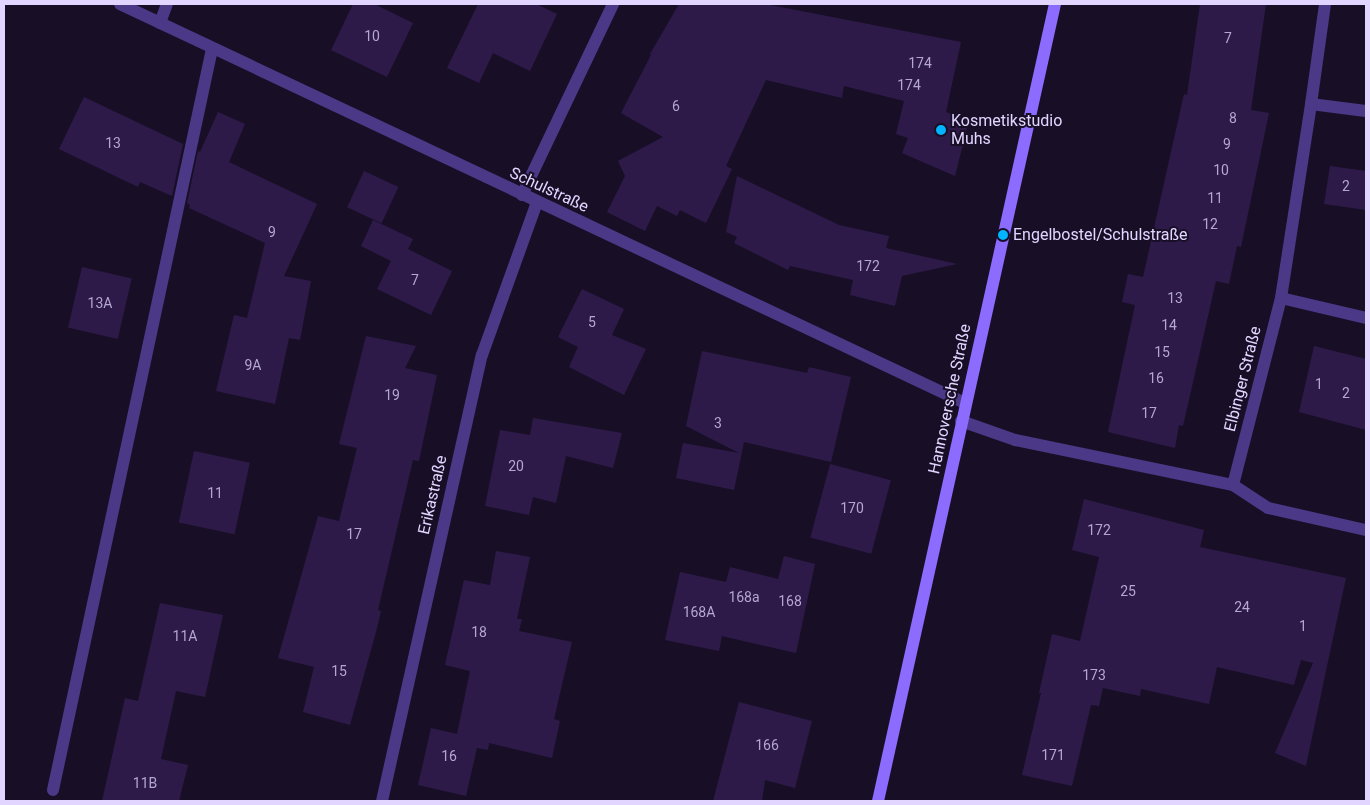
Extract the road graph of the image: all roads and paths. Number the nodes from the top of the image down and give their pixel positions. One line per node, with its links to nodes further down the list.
1 (120, 4): 6 (street, Schulstraße)
2 (167, 4): 6 (street)
3 (613, 4): 10 (street)
4 (1055, 4): 14 (street, Hannoversche Straße)
5 (1324, 4): 8 (street, Elbinger Straße)
6 (160, 23): 7 (street, Schulstraße)
7 (212, 49): 10 (street, Schulstraße); 18 (street)
8 (1312, 104): 9 (street); 12 (street, Elbinger Straße)
9 (1366, 111)
10 (522, 195): 11 (street, Schulstraße)
11 (537, 202): 14 (street, Schulstraße); 19 (street, Erikastraße)
12 (1281, 298): 13 (street); 16 (street, Elbinger Straße)
13 (1366, 318)
14 (965, 403): 15 (street, Hannoversche Straße)
15 (961, 421): 16 (street); 20 (street, Hannoversche Straße)
16 (1233, 485): 17 (street)
17 (1366, 530)
18 (53, 790)
19 (382, 801)
20 (878, 801)

